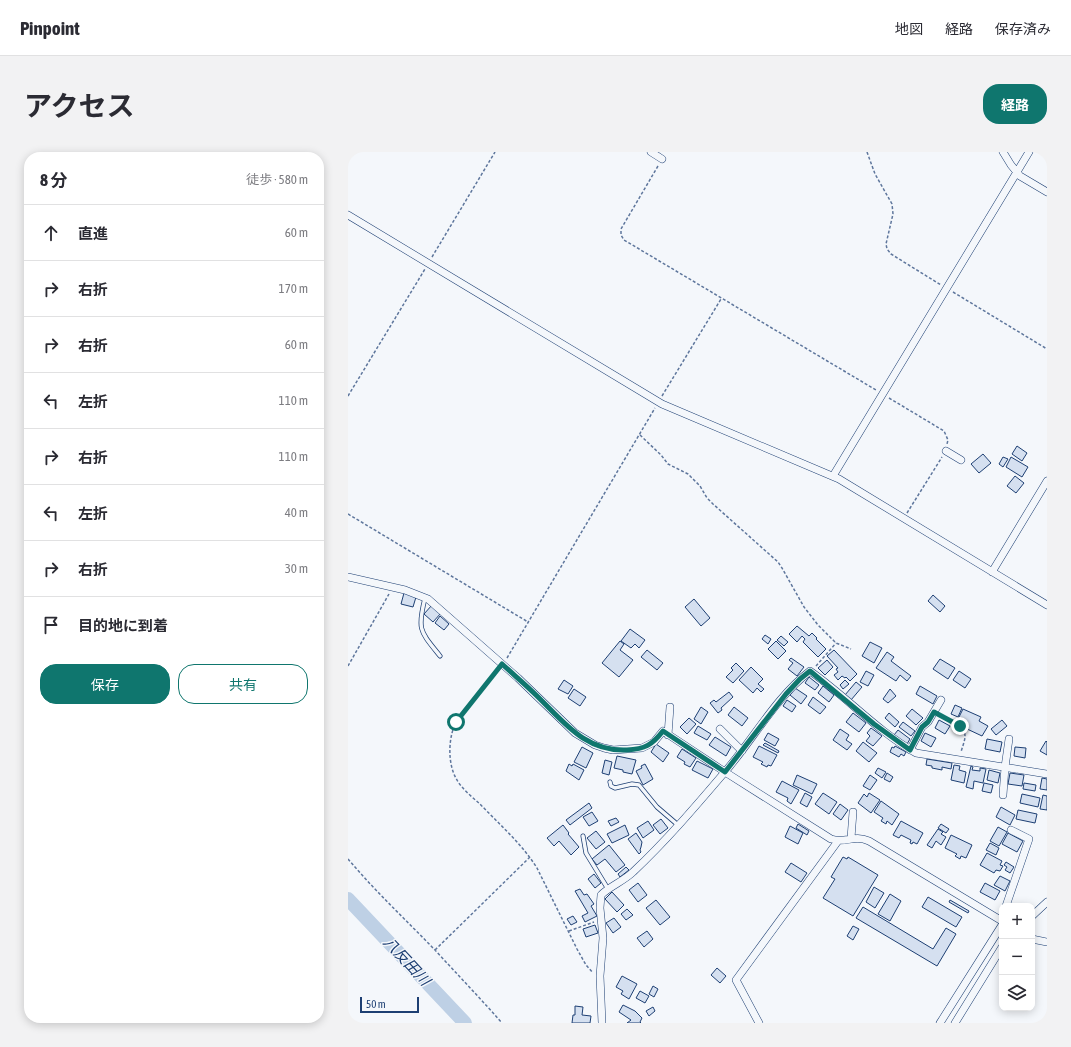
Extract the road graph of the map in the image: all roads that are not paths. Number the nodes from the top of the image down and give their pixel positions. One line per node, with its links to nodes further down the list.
1 (651, 152): 4 (street)
2 (1003, 152): 5 (street)
3 (1028, 152): 5 (street)
4 (662, 159)
5 (1016, 172): 6 (street); 10 (street)
6 (1047, 192)
7 (348, 215): 10 (street)
8 (946, 451): 9 (street)
9 (961, 460)
10 (833, 476): 12 (street)
11 (1047, 481): 12 (street)
12 (992, 572): 15 (street)
13 (348, 577): 14 (street)
14 (425, 597): 16 (lane); 20 (street)
15 (1047, 605)
16 (440, 656)
17 (941, 700): 22 (street)
18 (670, 707): 20 (street)
19 (720, 729): 23 (street)
20 (668, 735): 25 (street)
21 (1009, 739): 24 (street)
22 (910, 750): 23 (street); 24 (street)
23 (742, 751): 25 (street)
24 (1005, 767): 26 (street); 28 (street)
25 (725, 772): 30 (street); 34 (street)
26 (1047, 774)
27 (610, 782): 30 (lane)
28 (1003, 795)
29 (853, 812): 33 (street)
30 (678, 825): 35 (street)
31 (1011, 830): 37 (street)
32 (583, 836): 35 (lane)
33 (851, 838): 34 (street); 39 (street)
34 (838, 841): 45 (street)
35 (608, 889): 44 (street)
36 (1047, 902): 38 (street)
37 (1007, 903)
38 (1035, 913)
39 (999, 919)
40 (999, 930): 46 (street)
41 (1035, 940): 42 (street)
42 (1047, 942)
43 (999, 952): 47 (street)
44 (602, 1023)
45 (759, 1023)
46 (940, 1023)
47 (955, 1023)

